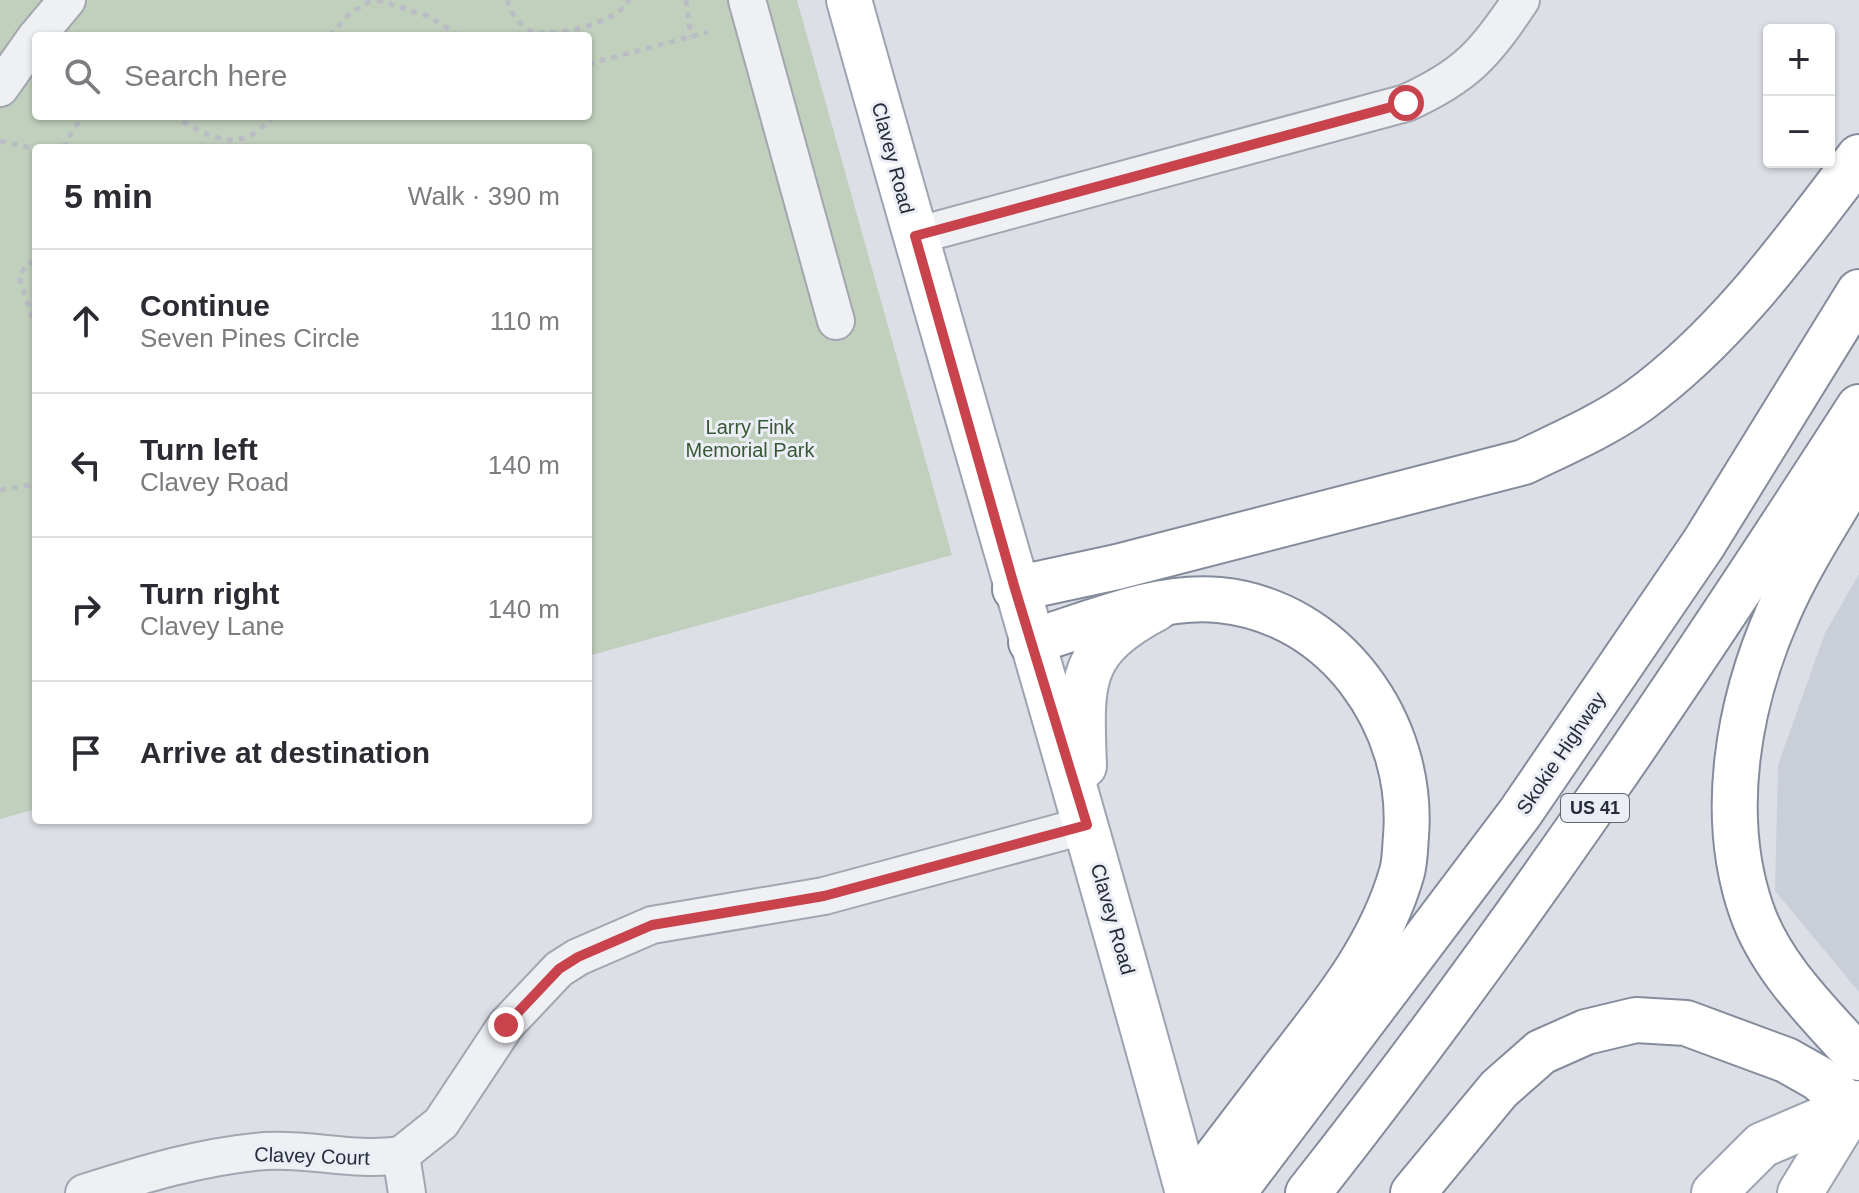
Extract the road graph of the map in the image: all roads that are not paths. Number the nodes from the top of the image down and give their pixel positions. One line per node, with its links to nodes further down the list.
1 (67, 0): 5 (street)
2 (747, 0): 11 (street)
3 (849, 0): 9 (main road, Clavey Road)
4 (1521, 0): 9 (street)
5 (40, 32)
6 (32, 43): 7 (street)
7 (0, 88)
8 (1859, 157): 14 (main road)
9 (915, 236): 14 (main road, Clavey Road)
10 (1859, 292): 24 (main road, Skokie Highway / US 41)
11 (836, 321)
12 (1859, 407): 25 (main road, US 41)
13 (1859, 468): 18 (main road)
14 (1015, 589): 16 (main road, Clavey Road)
15 (1171, 601): 16 (main road); 17 (main road); 23 (main road)
16 (1031, 642): 17 (main road, Clavey Road)
17 (1086, 823): 20 (street); 23 (main road, Clavey Road)
18 (1859, 1058)
19 (1856, 1108): 26 (main road); 27 (main road); 28 (main road)
20 (401, 1155): 21 (street, Clavey Court); 22 (street)
21 (84, 1193)
22 (407, 1193)
23 (1188, 1193)
24 (1233, 1193)
25 (1308, 1193)
26 (1413, 1193)
27 (1714, 1193)
28 (1800, 1193)

